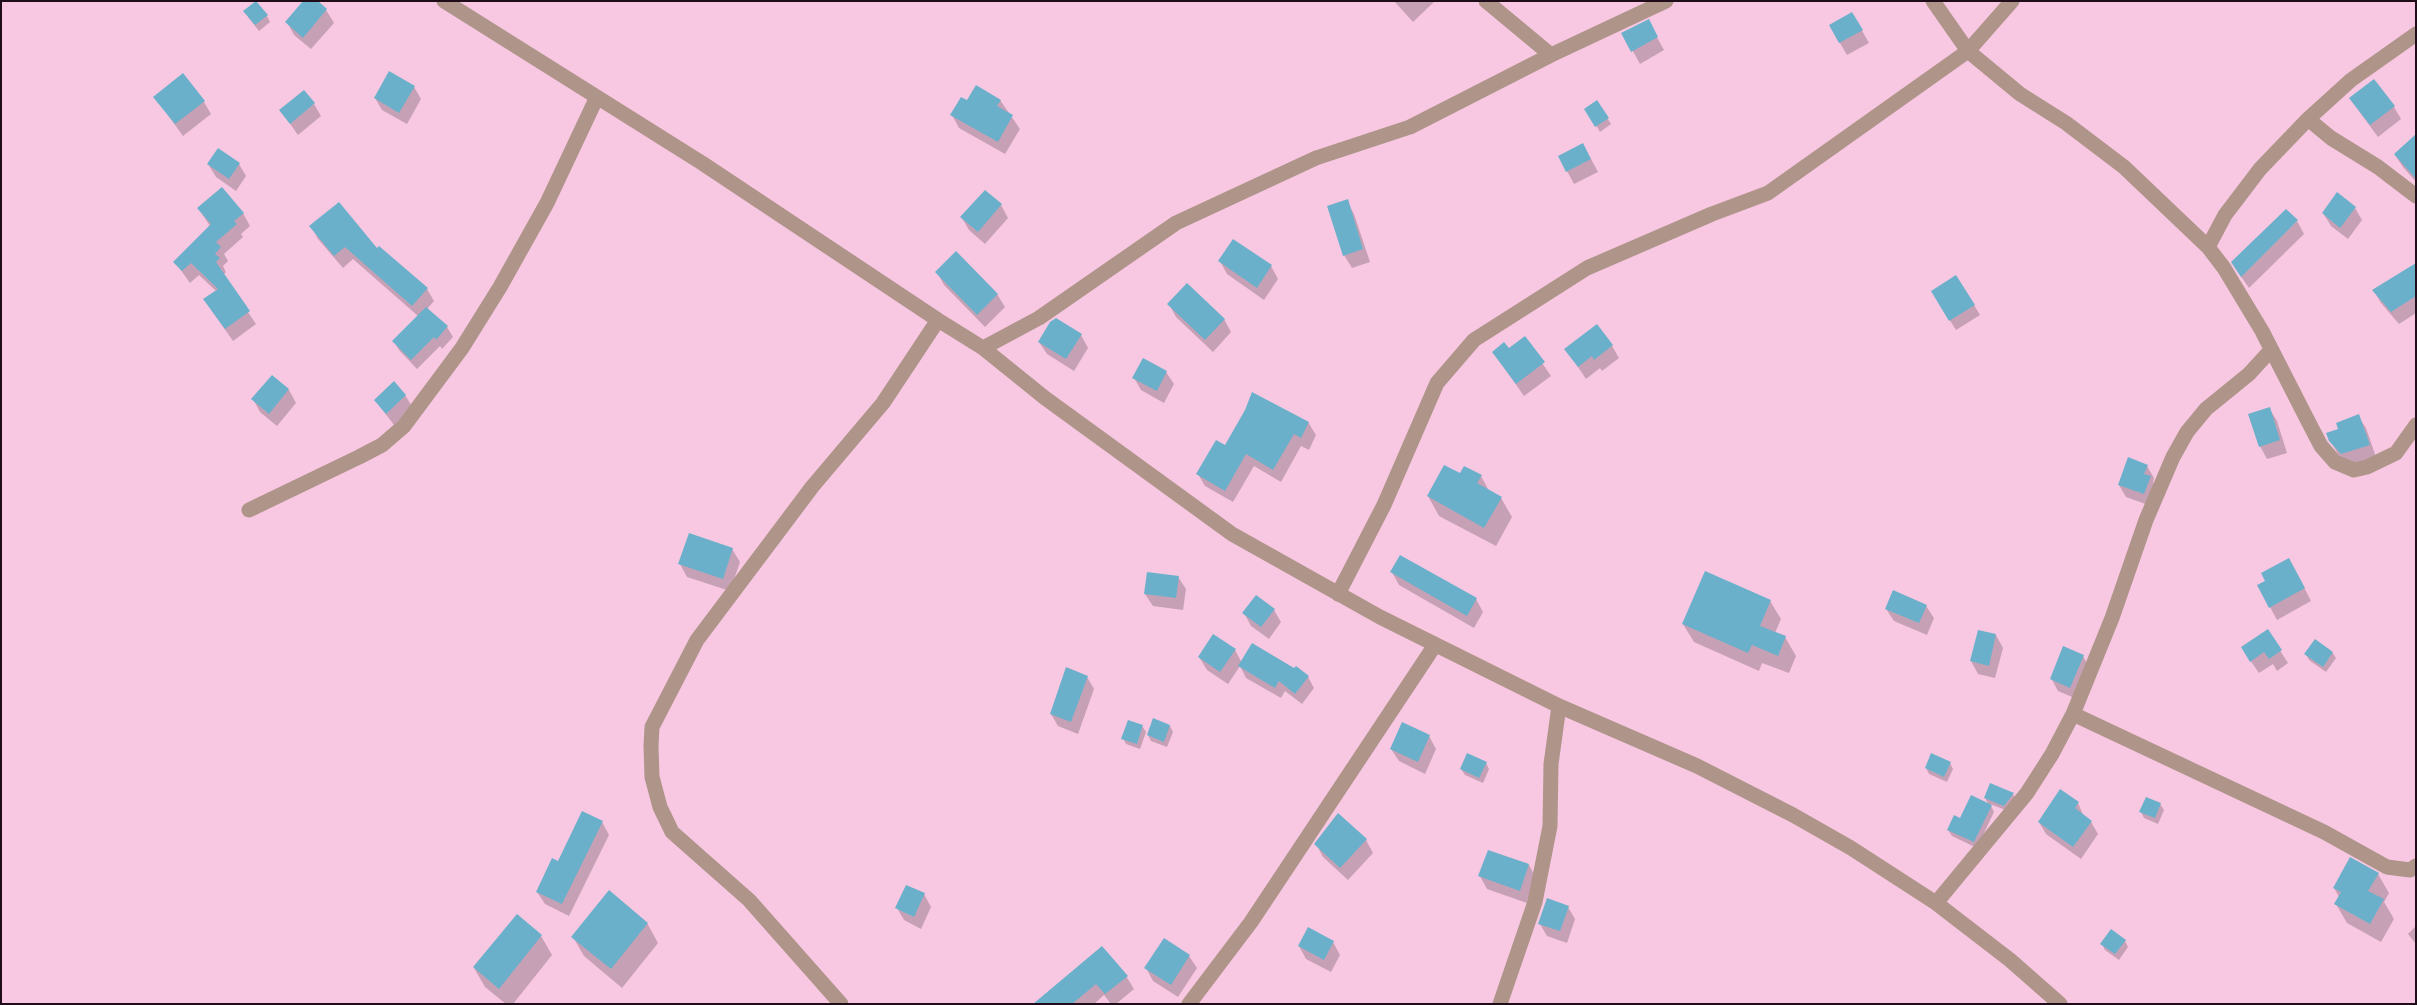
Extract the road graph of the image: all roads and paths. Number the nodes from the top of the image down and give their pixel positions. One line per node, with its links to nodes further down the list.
1 (444, 1): 9 (street)
2 (1486, 1): 8 (street)
3 (1666, 1): 8 (street)
4 (1933, 1): 7 (street)
5 (2012, 1): 7 (street)
6 (2416, 34): 10 (street)
7 (1968, 51): 12 (street); 19 (street)
8 (1551, 55): 14 (street)
9 (597, 97): 13 (street); 18 (street)
10 (2308, 119): 11 (street); 12 (street)
11 (2416, 196)
12 (2208, 247): 15 (street)
13 (938, 320): 14 (street); 25 (street)
14 (983, 348): 19 (street)
15 (2270, 351): 17 (street); 22 (street)
16 (2416, 425): 17 (street)
17 (2411, 442)
18 (249, 510)
19 (1338, 594): 20 (street)
20 (1435, 645): 21 (street); 26 (street)
21 (1559, 706): 24 (street); 27 (street)
22 (2074, 714): 23 (street); 24 (street)
23 (2416, 866)
24 (1936, 903): 28 (street)
25 (841, 1004)
26 (1189, 1004)
27 (1500, 1004)
28 (2060, 1004)

